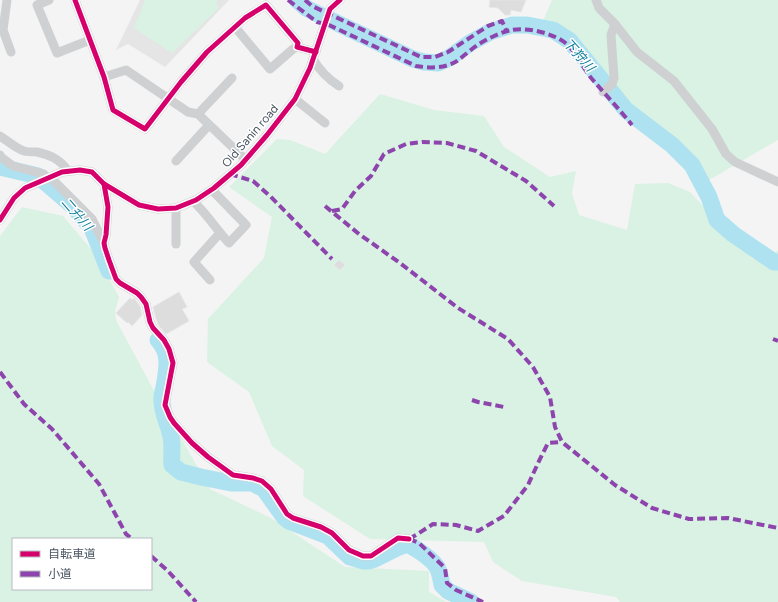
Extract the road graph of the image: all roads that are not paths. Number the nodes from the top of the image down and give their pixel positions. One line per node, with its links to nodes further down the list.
1 (6, 0): 8 (street)
2 (49, 0): 9 (street)
3 (74, 0): 9 (street)
4 (340, 0): 12 (street, Old Sanin road)
5 (596, 0): 6 (street)
6 (615, 24): 16 (street); 28 (street)
7 (235, 27): 10 (street); 10 (street); 18 (street)
8 (1, 30): 11 (street)
9 (90, 40): 13 (street)
10 (297, 47): 12 (street)
11 (11, 52)
12 (315, 56): 15 (street); 17 (street, Old Sanin road)
13 (104, 77): 18 (street); 18 (street)
14 (232, 78): 19 (street)
15 (339, 86)
16 (604, 92)
17 (295, 98): 20 (street); 24 (street, Old Sanin road)
18 (168, 99): 19 (street)
19 (198, 114): 21 (street)
20 (325, 123)
21 (210, 125): 24 (street); 25 (street)
22 (0, 136): 26 (street)
23 (0, 155): 27 (street)
24 (246, 160): 30 (street, Old Sanin road)
25 (176, 161)
26 (68, 171): 27 (street, Old Sanin road); 29 (street, Old Sanin road)
27 (48, 178): 33 (street, Old Sanin road); 35 (street)
28 (778, 182)
29 (104, 184): 32 (street, Old Sanin road); 35 (street)
30 (212, 190): 31 (street, Old Sanin road); 34 (street)
31 (193, 201): 32 (street, Old Sanin road); 34 (street)
32 (176, 208): 36 (street)
33 (0, 220)
34 (220, 233): 37 (street)
35 (104, 243): 38 (street)
36 (176, 244)
37 (210, 280)
38 (409, 538)

